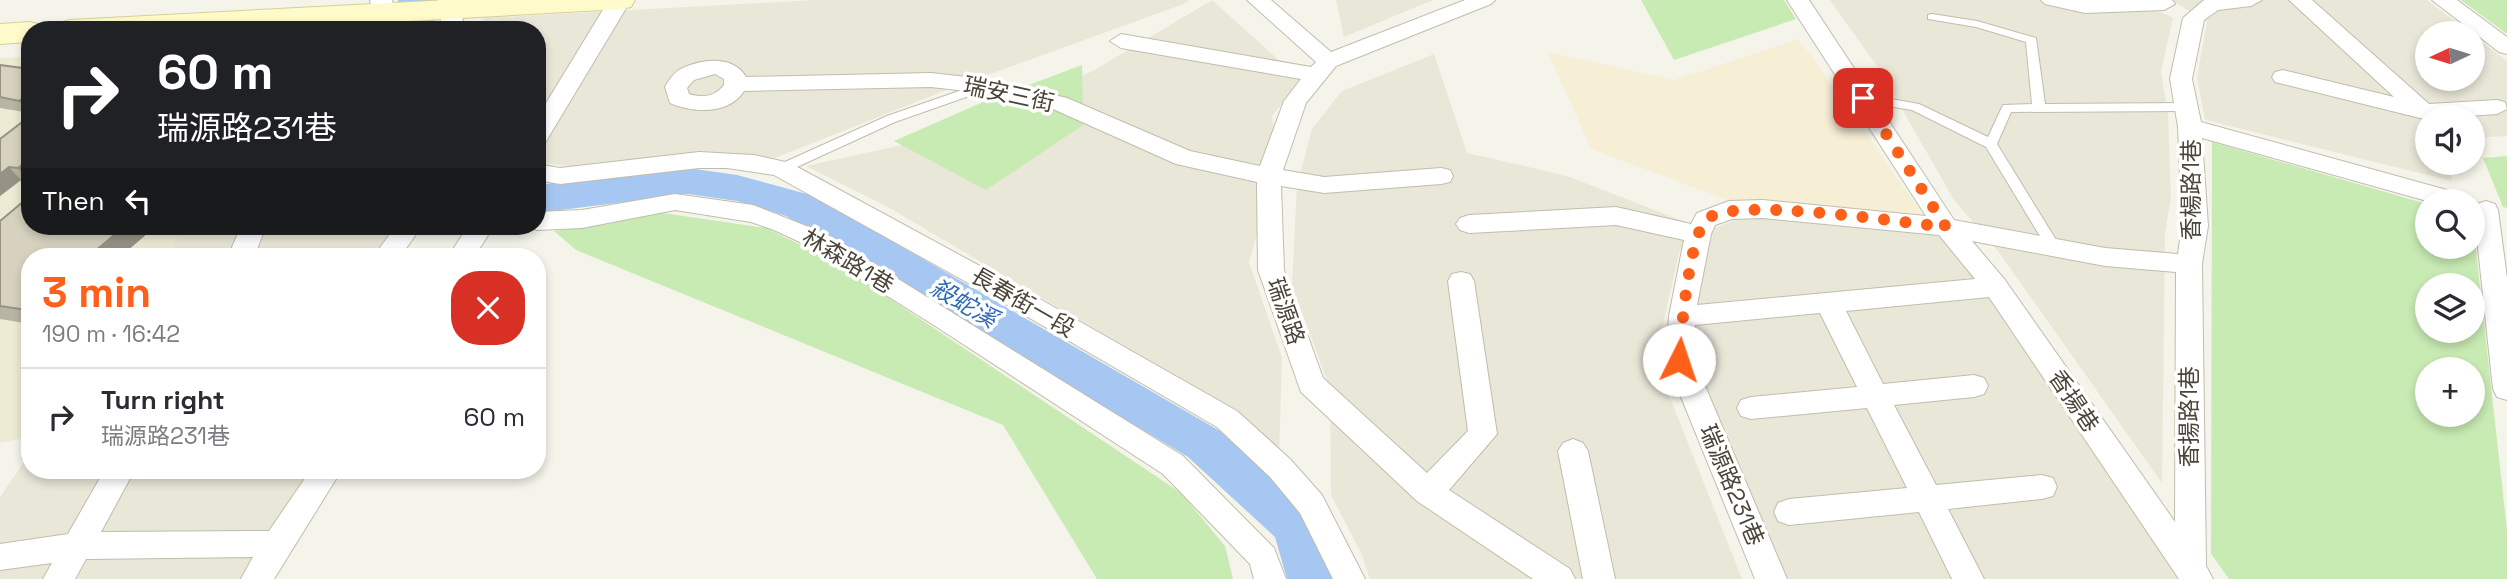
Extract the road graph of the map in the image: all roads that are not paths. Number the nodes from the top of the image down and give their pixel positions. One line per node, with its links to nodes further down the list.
1 (620, 0): 10 (street); 30 (street)
2 (1258, 0): 19 (street)
3 (1484, 0): 19 (street, 瑞源路)
4 (1798, 0): 23 (street, 香揚巷)
5 (2052, 0): 9 (street)
6 (2251, 0): 13 (street)
7 (2300, 0): 24 (street)
8 (2443, 0): 18 (street)
9 (2162, 2): 13 (street)
10 (451, 13): 11 (street)
11 (384, 14): 14 (street)
12 (1932, 17): 26 (lane)
13 (2194, 18): 29 (street, 香楊路1巷)
14 (247, 21)
15 (21, 33): 16 (street)
16 (0, 34)
17 (1121, 41): 19 (street)
18 (2507, 47)
19 (1322, 68): 34 (street, 瑞源路)
20 (2283, 77): 28 (street)
21 (736, 85): 22 (street, 瑞安三街)
22 (985, 86): 32 (lane); 34 (street, 瑞安三街)
23 (1863, 98): 31 (lane); 40 (street, 香揚巷)
24 (2416, 105)
25 (2497, 107): 27 (street)
26 (2039, 108): 29 (lane); 31 (lane)
27 (2485, 108)
28 (2415, 110)
29 (2188, 117): 36 (street); 43 (street, 香楊路1巷)
30 (546, 123)
31 (1991, 144): 42 (lane)
32 (781, 169): 33 (street, 長春街一段); 66 (street, 長春街一段)
33 (546, 174)
34 (1269, 176): 35 (street, 瑞安三街); 56 (street, 瑞源路)
35 (1441, 176)
36 (2418, 189)
37 (2489, 210): 49 (street)
38 (546, 221): 65 (street, 林森路1巷)
39 (1469, 224): 41 (street)
40 (1946, 227): 41 (street); 42 (street, 香楊路1巷); 45 (street, 香揚巷)
41 (1698, 234): 47 (street, 瑞源路231巷)
42 (2054, 248): 43 (street, 香楊路1巷)
43 (2189, 264): 62 (street, 香揚路1巷)
44 (1461, 281): 56 (street)
45 (1996, 287): 46 (street); 62 (street, 香揚巷)
46 (1828, 302): 47 (street); 50 (street)
47 (1682, 316): 69 (street, 瑞源路231巷)
48 (1975, 386): 50 (street)
49 (2507, 389)
50 (1875, 395): 51 (street); 57 (street)
51 (1751, 408)
52 (1573, 451): 68 (street)
53 (114, 479): 60 (street)
54 (321, 479): 59 (street)
55 (2042, 487): 57 (street)
56 (1428, 492): 67 (street, 瑞源路)
57 (1928, 500): 58 (street); 70 (street)
58 (1788, 512)
59 (277, 544): 60 (street); 64 (street)
60 (75, 546): 61 (street); 63 (street)
61 (0, 557)
62 (2194, 574)
63 (59, 579)
64 (257, 579)
65 (1269, 579)
66 (1349, 579)
67 (1559, 579)
68 (1599, 579)
69 (1771, 579)
70 (1968, 579)

